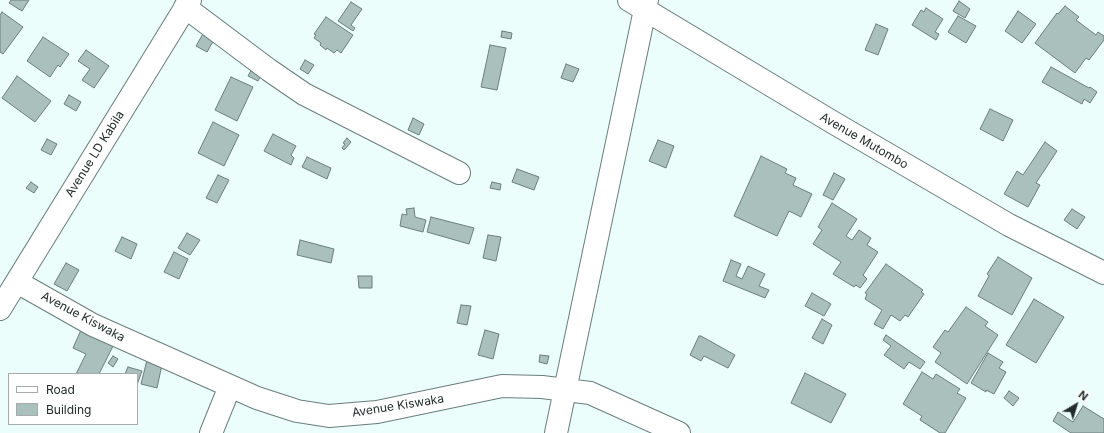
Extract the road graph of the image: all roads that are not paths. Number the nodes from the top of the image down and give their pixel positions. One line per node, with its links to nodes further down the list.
1 (641, 3): 4 (street, Avenue Mutombo); 8 (street)
2 (188, 4): 3 (street); 5 (street, Avenue LD Kabila)
3 (459, 173)
4 (1104, 273)
5 (17, 282): 6 (street, Avenue LD Kabila); 7 (street, Avenue Kiswaka)
6 (0, 309)
7 (230, 386): 8 (street, Avenue Kiswaka); 9 (street)
8 (565, 390): 10 (street); 11 (street, Avenue Kiswaka)
9 (211, 433)
10 (556, 433)
11 (679, 433)

